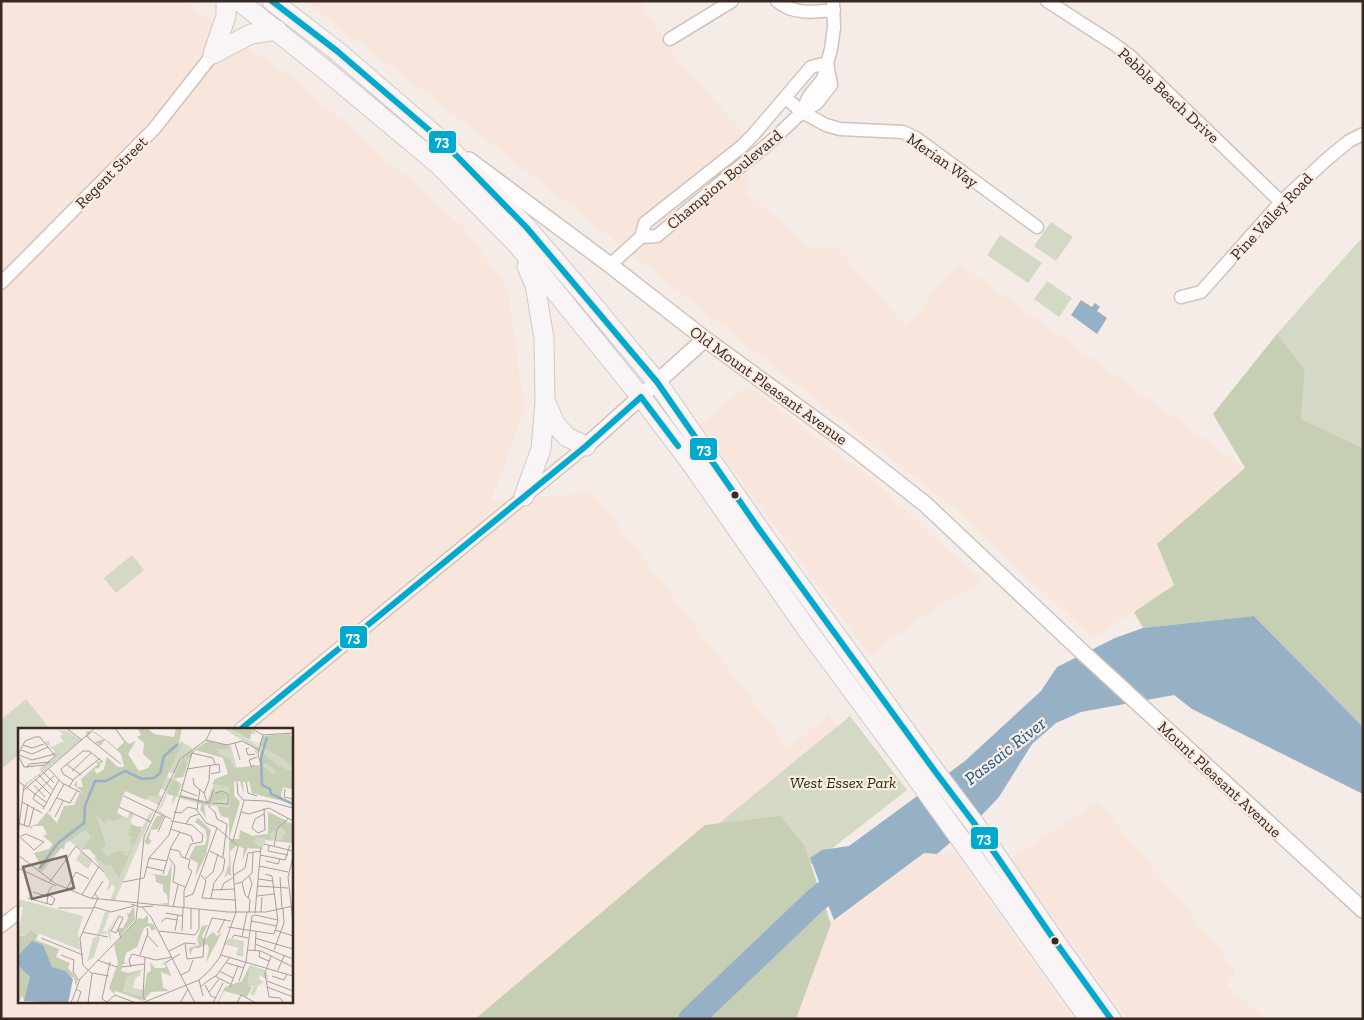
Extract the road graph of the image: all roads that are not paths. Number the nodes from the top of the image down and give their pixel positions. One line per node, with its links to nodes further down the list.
1 (226, 1): 10 (main road)
2 (239, 1): 8 (main road)
3 (272, 1): 15 (main road)
4 (732, 1): 9 (street)
5 (777, 1): 7 (street)
6 (1047, 1): 16 (street, Pebble Beach Drive)
7 (833, 6): 11 (street, Champion Boulevard)
8 (277, 30): 10 (main road); 19 (main road)
9 (670, 39)
10 (214, 54): 21 (street, Regent Street)
11 (827, 63): 12 (street, Champion Boulevard); 13 (street, Champion Boulevard)
12 (786, 98): 13 (street, Merian Way); 18 (street, Champion Boulevard)
13 (802, 112): 17 (street, Merian Way); 18 (street, Champion Boulevard)
14 (1363, 134): 16 (street, Pine Valley Road)
15 (443, 142): 20 (street, Old Mount Pleasant Avenue); 24 (main road)
16 (1281, 202): 22 (street, Pine Valley Road)
17 (1037, 227)
18 (641, 237): 20 (street, Champion Boulevard)
19 (516, 243): 25 (main road); 26 (main road)
20 (610, 265): 23 (street, Old Mount Pleasant Avenue)
21 (1, 283)
22 (1181, 297)
23 (705, 339): 24 (street); 29 (street, Old Mount Pleasant Avenue)
24 (657, 382): 25 (street); 35 (main road)
25 (641, 397): 27 (street); 34 (main road)
26 (545, 402): 27 (main road); 28 (main road)
27 (586, 446): 28 (street)
28 (524, 496): 30 (street)
29 (1078, 648): 31 (street, Mount Pleasant Avenue)
30 (242, 728)
31 (1363, 910)
32 (18, 913): 33 (street)
33 (1, 926)
34 (1089, 1019)
35 (1111, 1019)

